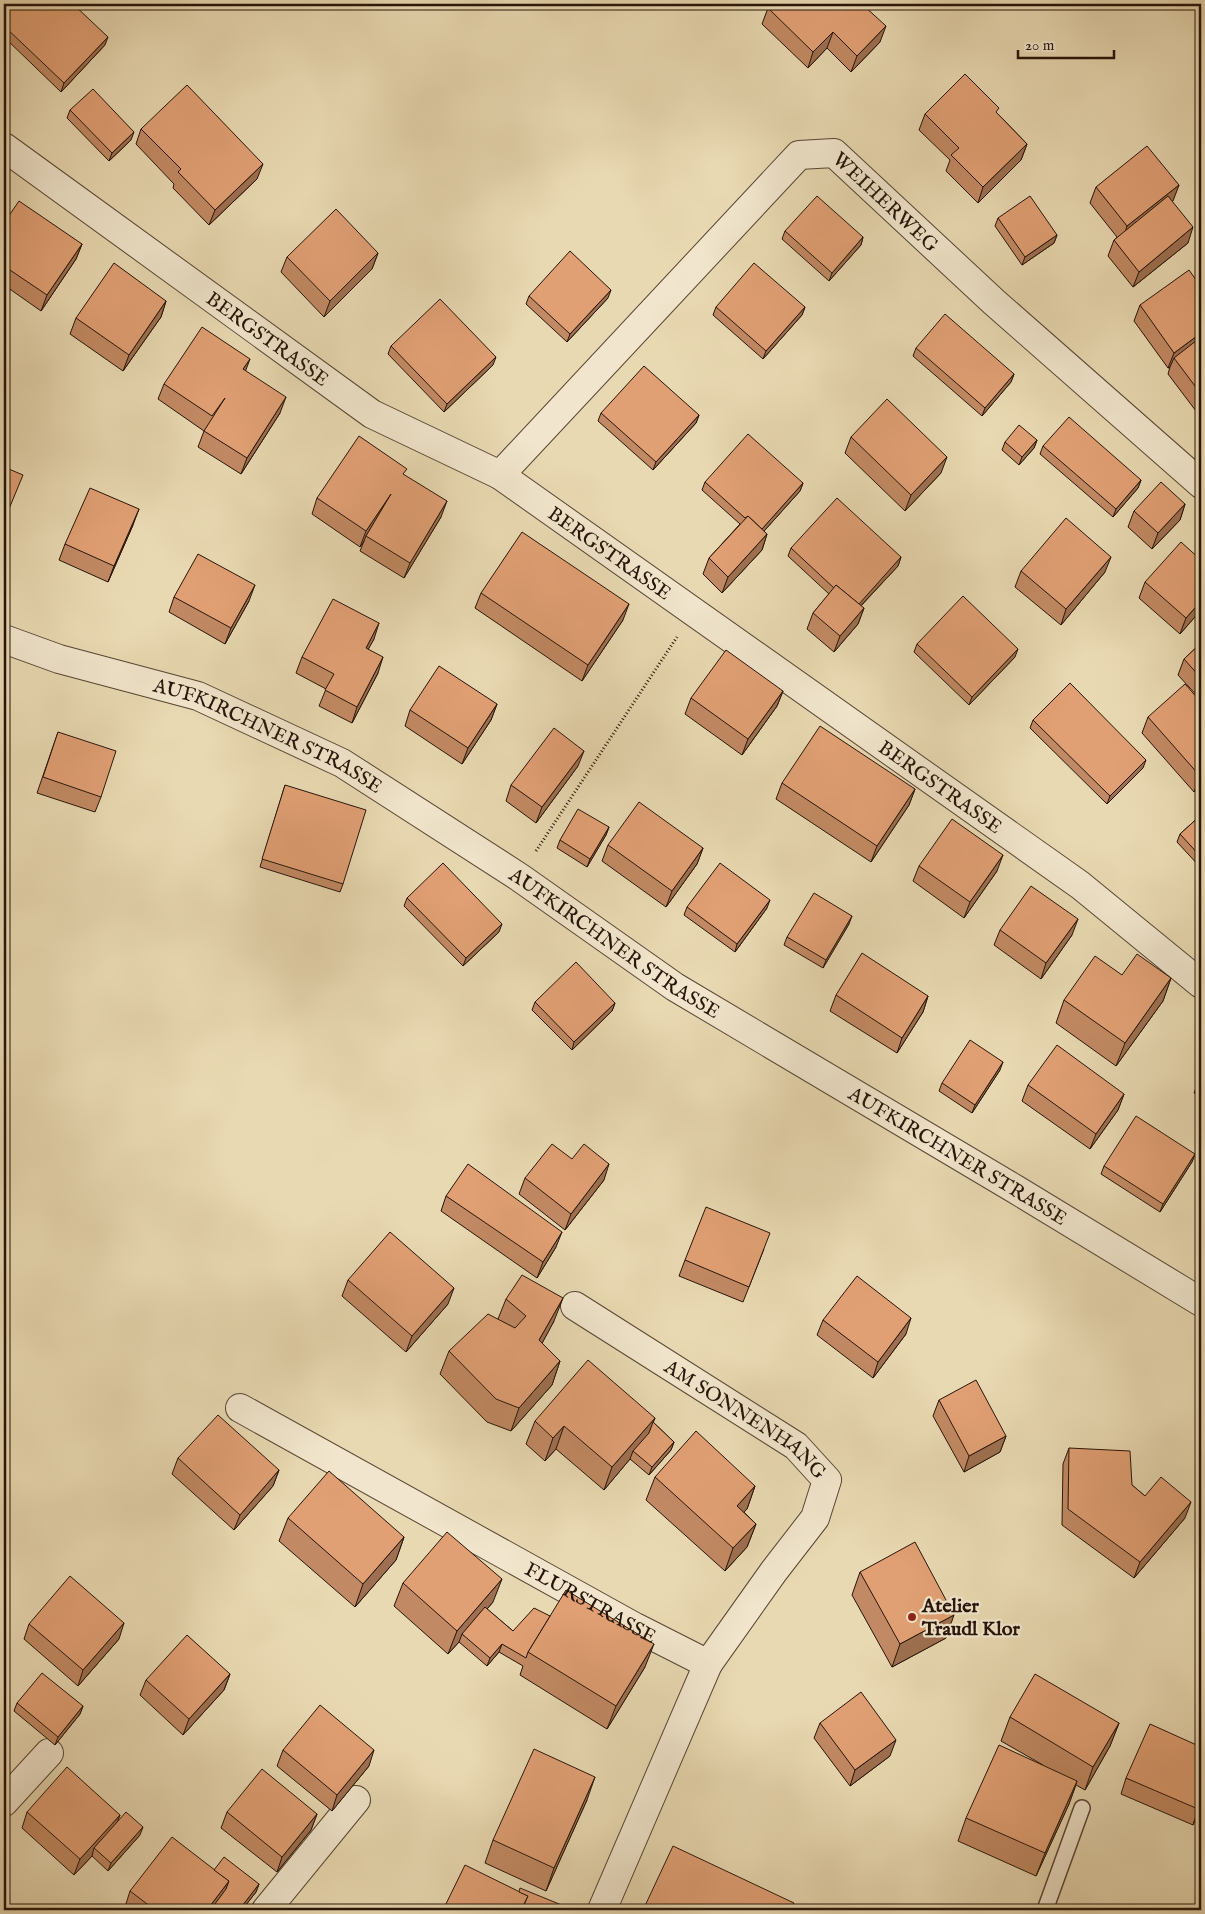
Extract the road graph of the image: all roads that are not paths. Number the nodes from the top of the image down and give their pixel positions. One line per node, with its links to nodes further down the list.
1 (4, 147): 2 (street, BERGSTRASSE)
2 (500, 475): 3 (street, WEIHERWEG); 5 (street, BERGSTRASSE)
3 (1201, 484)
4 (4, 639): 6 (street, AUFKIRCHNER STRASSE)
5 (1201, 984)
6 (1201, 1302)
7 (575, 1306): 9 (street, AM SONNENHANG)
8 (240, 1408): 9 (street, FLURSTRASSE)
9 (708, 1664): 15 (street)
10 (49, 1753): 12 (street)
11 (356, 1800): 14 (street)
12 (4, 1802)
13 (1082, 1808): 16 (lane)
14 (266, 1910)
15 (602, 1910)
16 (1044, 1910)

